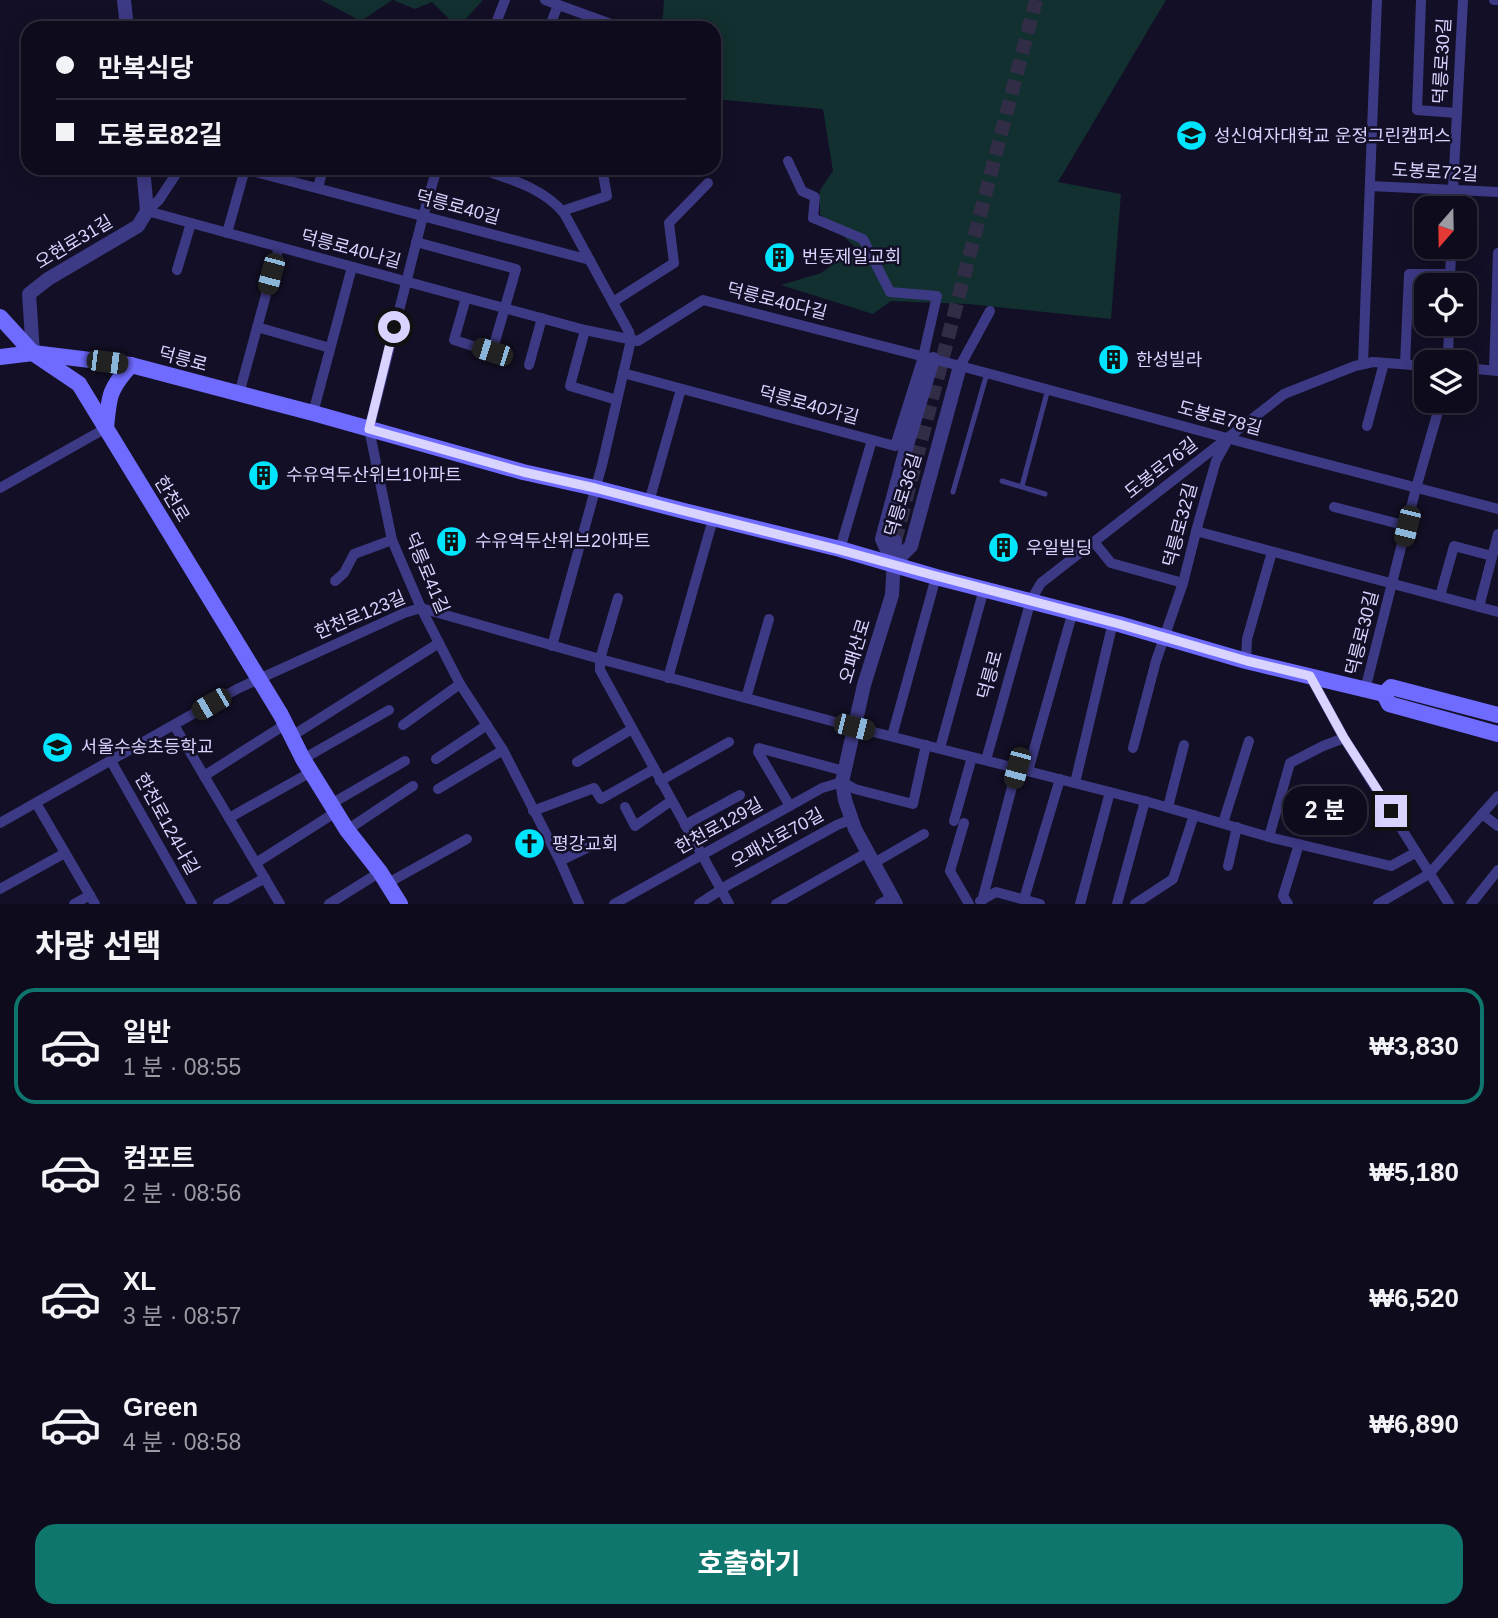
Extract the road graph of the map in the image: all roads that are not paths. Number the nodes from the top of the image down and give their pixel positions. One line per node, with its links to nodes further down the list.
1 (124, 0): 8 (street)
2 (505, 0): 9 (street)
3 (544, 0): 7 (street)
4 (1377, 0): 23 (street)
5 (1421, 0): 12 (street)
6 (1463, 0): 12 (street, 덕릉로30길)
7 (558, 5): 10 (street); 11 (street)
8 (126, 21)
9 (497, 21)
10 (552, 21)
11 (603, 21)
12 (1457, 113): 25 (street, 덕릉로30길)
13 (788, 161): 54 (street)
14 (144, 175): 28 (street)
15 (175, 175): 28 (street)
16 (241, 175): 32 (street)
17 (281, 175): 24 (street, 덕릉로40길)
18 (321, 175): 24 (street)
19 (435, 175): 30 (street)
20 (509, 175): 29 (street)
21 (603, 175): 29 (street)
22 (708, 183): 43 (street)
23 (1370, 186): 25 (street, 도봉로72길); 56 (street)
24 (318, 188): 30 (street, 덕릉로40길)
25 (1452, 190): 26 (street, 도봉로72길); 27 (street, 덕릉로30길)
26 (1498, 192)
27 (1452, 196)
28 (147, 211): 31 (street, 덕릉로40나길); 52 (street, 오현로31길)
29 (562, 211): 36 (street)
30 (423, 216): 33 (street); 36 (street, 덕릉로40길)
31 (191, 223): 32 (street, 덕릉로40나길); 39 (street)
32 (227, 233): 34 (street, 덕릉로40나길)
33 (416, 242): 41 (street); 44 (street)
34 (279, 247): 38 (street, 덕릉로40나길); 48 (street)
35 (1498, 253): 37 (street)
36 (590, 260): 43 (street)
37 (1498, 261): 63 (street)
38 (352, 267): 41 (street, 덕릉로40나길); 51 (street)
39 (177, 270)
40 (1414, 275): 57 (street)
41 (406, 282): 42 (street, 덕릉로40나길); 74 (street)
42 (466, 298): 44 (street, 덕릉로40나길); 44 (street)
43 (613, 302): 50 (street)
44 (505, 308): 47 (street, 덕릉로40나길)
45 (990, 311): 61 (street, 덕릉로36길)
46 (0, 317): 52 (main road, 한천로)
47 (542, 318): 49 (street, 덕릉로40나길); 59 (street)
48 (257, 327): 51 (street); 68 (street)
49 (584, 330): 50 (street, 덕릉로40나길); 69 (street)
50 (631, 340): 54 (street, 덕릉로40다길); 64 (street)
51 (330, 348): 70 (street)
52 (33, 353): 53 (main road, 덕릉로); 58 (main road, 덕릉로); 73 (main road, 한천로)
53 (0, 357)
54 (928, 358): 61 (street, 도봉로78길); 76 (street, 덕릉로40가길); 97 (street, 덕릉로36길)
55 (1384, 363): 56 (street, 도봉로76길); 57 (street, 도봉로76길); 72 (street)
56 (1363, 364): 75 (street, 도봉로76길)
57 (1405, 364): 60 (street, 도봉로76길)
58 (131, 365): 68 (main road, 덕릉로); 73 (main road)
59 (529, 365)
60 (1414, 365)
61 (960, 366): 65 (street, 도봉로78길); 97 (street, 덕릉로36길)
62 (1477, 369): 63 (street)
63 (1496, 370)
64 (623, 373): 66 (street, 덕릉로40가길); 69 (street)
65 (987, 373): 67 (street, 도봉로78길); 82 (lane)
66 (681, 389): 76 (street, 덕릉로40가길); 84 (street)
67 (1048, 389): 75 (street, 도봉로78길); 78 (lane)
68 (239, 394): 70 (main road, 덕릉로)
69 (617, 400): 80 (street)
70 (313, 413): 74 (main road, 덕릉로)
71 (1438, 413): 81 (street, 덕릉로30길)
72 (1367, 426)
73 (106, 428): 79 (street); 119 (main road, 한천로)
74 (369, 429): 80 (main road, 덕릉로); 91 (street, 덕릉로41길)
75 (1228, 438): 81 (street, 도봉로78길); 89 (street, 덕릉로32길); 93 (street, 도봉로76길)
76 (872, 440): 94 (street)
77 (1002, 481): 78 (lane)
78 (1021, 486): 83 (lane)
79 (0, 488)
80 (595, 488): 84 (main road, 덕릉로); 114 (street)
81 (1416, 488): 86 (street, 도봉로78길); 88 (street, 덕릉로30길)
82 (953, 492)
83 (1045, 494)
84 (649, 502): 87 (main road, 덕릉로)
85 (1334, 507): 88 (street)
86 (1498, 509)
87 (713, 519): 94 (main road, 덕릉로); 118 (street)
88 (1407, 526): 101 (street, 덕릉로30길)
89 (1196, 531): 95 (street, 덕릉로30길); 100 (street, 덕릉로32길)
90 (1498, 534): 96 (street)
91 (392, 540): 99 (street); 107 (street, 덕릉로41길)
92 (895, 541): 97 (street, 오패산로)
93 (1094, 542): 100 (street, 덕릉로32길); 105 (street, 도봉로76길)
94 (840, 550): 97 (main road, 덕릉로)
95 (1272, 552): 101 (street, 덕릉로30길); 116 (street)
96 (1492, 556): 103 (street); 106 (street)
97 (893, 564): 98 (main road, 덕릉로); 129 (street, 오패산로)
98 (936, 576): 102 (main road, 덕릉로); 133 (street)
99 (335, 581)
100 (1183, 583): 112 (street, 덕릉로32길)
101 (1392, 584): 103 (street); 121 (street, 덕릉로30길)
102 (984, 589): 105 (main road, 덕릉로); 139 (street, 덕릉로)
103 (1440, 596): 106 (street)
104 (618, 597): 115 (street)
105 (1031, 600): 108 (main road, 덕릉로); 144 (street, 덕릉로)
106 (1479, 607): 109 (street)
107 (421, 608): 113 (street, 덕릉로41길); 114 (street, 한천로123길); 119 (street, 한천로123길)
108 (1073, 611): 111 (main road, 덕릉로); 150 (street)
109 (1498, 612)
110 (769, 619): 123 (street)
111 (1113, 622): 112 (main road, 덕릉로); 155 (street)
112 (1166, 637): 116 (main road, 덕릉로); 140 (street)
113 (439, 643): 120 (street, 덕릉로41길); 131 (street)
114 (552, 646): 115 (street, 한천로123길)
115 (600, 659): 118 (street, 한천로123길); 130 (street)
116 (1247, 661): 117 (main road, 덕릉로)
117 (1310, 676): 121 (main road, 덕릉로); 134 (street)
118 (668, 678): 123 (street, 한천로123길)
119 (259, 679): 126 (street, 한천로123길); 131 (main road, 한천로)
120 (460, 684): 127 (street); 128 (street, 덕릉로41길)
121 (1365, 691): 122 (main road, 덕릉로)
122 (1384, 694): 125 (main road, 덕릉로); 132 (main road, 덕릉로)
123 (746, 698): 129 (street, 한천로123길)
124 (389, 710): 148 (street)
125 (1498, 715)
126 (174, 725): 145 (street, 한천로123길); 151 (street)
127 (403, 725)
128 (487, 725): 141 (street, 덕릉로41길); 143 (street)
129 (854, 727): 133 (street, 한천로123길); 152 (street, 오패산로)
130 (632, 729): 147 (street); 149 (street)
131 (289, 730): 148 (main road, 한천로); 151 (street)
132 (1498, 734)
133 (892, 736): 137 (street, 한천로123길)
134 (1344, 738): 180 (street); 185 (street)
135 (1248, 741): 174 (street)
136 (729, 742): 154 (street)
137 (926, 745): 139 (street, 한천로123길); 152 (street)
138 (1184, 745): 166 (street)
139 (940, 748): 142 (street, 한천로123길)
140 (1133, 748)
141 (503, 750): 157 (street); 168 (street, 덕릉로41길)
142 (972, 757): 144 (street, 한천로123길); 212 (street)
143 (436, 760)
144 (986, 760): 150 (street, 한천로123길)
145 (111, 761): 163 (street, 한천로123길); 202 (street, 한천로124나길)
146 (405, 761): 167 (street)
147 (577, 762)
148 (307, 765): 167 (main road, 한천로); 171 (street)
149 (654, 769): 154 (street); 168 (street)
150 (1023, 769): 153 (street, 한천로123길); 200 (street)
151 (205, 776): 171 (street)
152 (843, 776): 164 (street, 한천로129길); 164 (street); 172 (street, 오패산로)
153 (1060, 779): 155 (street, 한천로123길); 197 (street)
154 (660, 781): 161 (street)
155 (1074, 783): 158 (street, 한천로123길)
156 (413, 786): 178 (street)
157 (438, 789)
158 (1110, 792): 162 (street, 한천로123길); 214 (street)
159 (740, 795): 175 (street)
160 (1498, 796): 169 (street)
161 (671, 801): 165 (street); 175 (street)
162 (1145, 801): 166 (street, 한천로123길); 215 (street)
163 (36, 803): 173 (street, 한천로123길); 184 (street)
164 (790, 806): 186 (street, 한천로129길)
165 (625, 807)
166 (1168, 807): 170 (street, 한천로123길)
167 (334, 808): 178 (main road, 한천로); 189 (street)
168 (533, 811): 188 (street, 덕릉로41길)
169 (1482, 814): 177 (street); 192 (street)
170 (1194, 815): 174 (street, 한천로123길); 216 (street)
171 (229, 818): 189 (street)
172 (852, 819): 187 (street, 오패산로); 196 (street, 오패산로70길)
173 (0, 823)
174 (1223, 823): 176 (street, 한천로123길)
175 (685, 825): 186 (street)
176 (1237, 827): 180 (street, 한천로123길); 190 (street)
177 (1498, 827)
178 (347, 830): 194 (main road, 한천로)
179 (924, 834): 187 (street)
180 (1269, 837): 183 (street, 한천로123길)
181 (467, 839): 194 (street)
182 (597, 843): 188 (street)
183 (1299, 844): 185 (street, 한천로123길); 217 (street)
184 (65, 853): 195 (street); 198 (street)
185 (1415, 853): 192 (street)
186 (702, 856): 196 (street); 208 (street, 한천로129길)
187 (871, 857): 199 (street, 오패산로); 211 (street)
188 (560, 861): 207 (street, 덕릉로41길)
189 (256, 863): 193 (street)
190 (1228, 866)
191 (1498, 870): 220 (street)
192 (1429, 874): 218 (street); 219 (street)
193 (265, 878): 203 (street); 204 (street)
194 (384, 878): 205 (street); 206 (main road, 한천로)
195 (0, 889)
196 (721, 891): 209 (street, 오패산로70길); 210 (street)
197 (1024, 899): 200 (street); 213 (street)
198 (92, 900): 201 (street)
199 (889, 902)
200 (979, 902)
201 (74, 904)
202 (192, 904)
203 (218, 904)
204 (281, 904)
205 (329, 904)
206 (400, 904)
207 (579, 904)
208 (614, 904)
209 (699, 904)
210 (729, 904)
211 (776, 904)
212 (969, 904)
213 (1040, 904)
214 (1080, 904)
215 (1118, 904)
216 (1135, 904)
217 (1288, 904)
218 (1378, 904)
219 (1449, 904)
220 (1471, 904)

